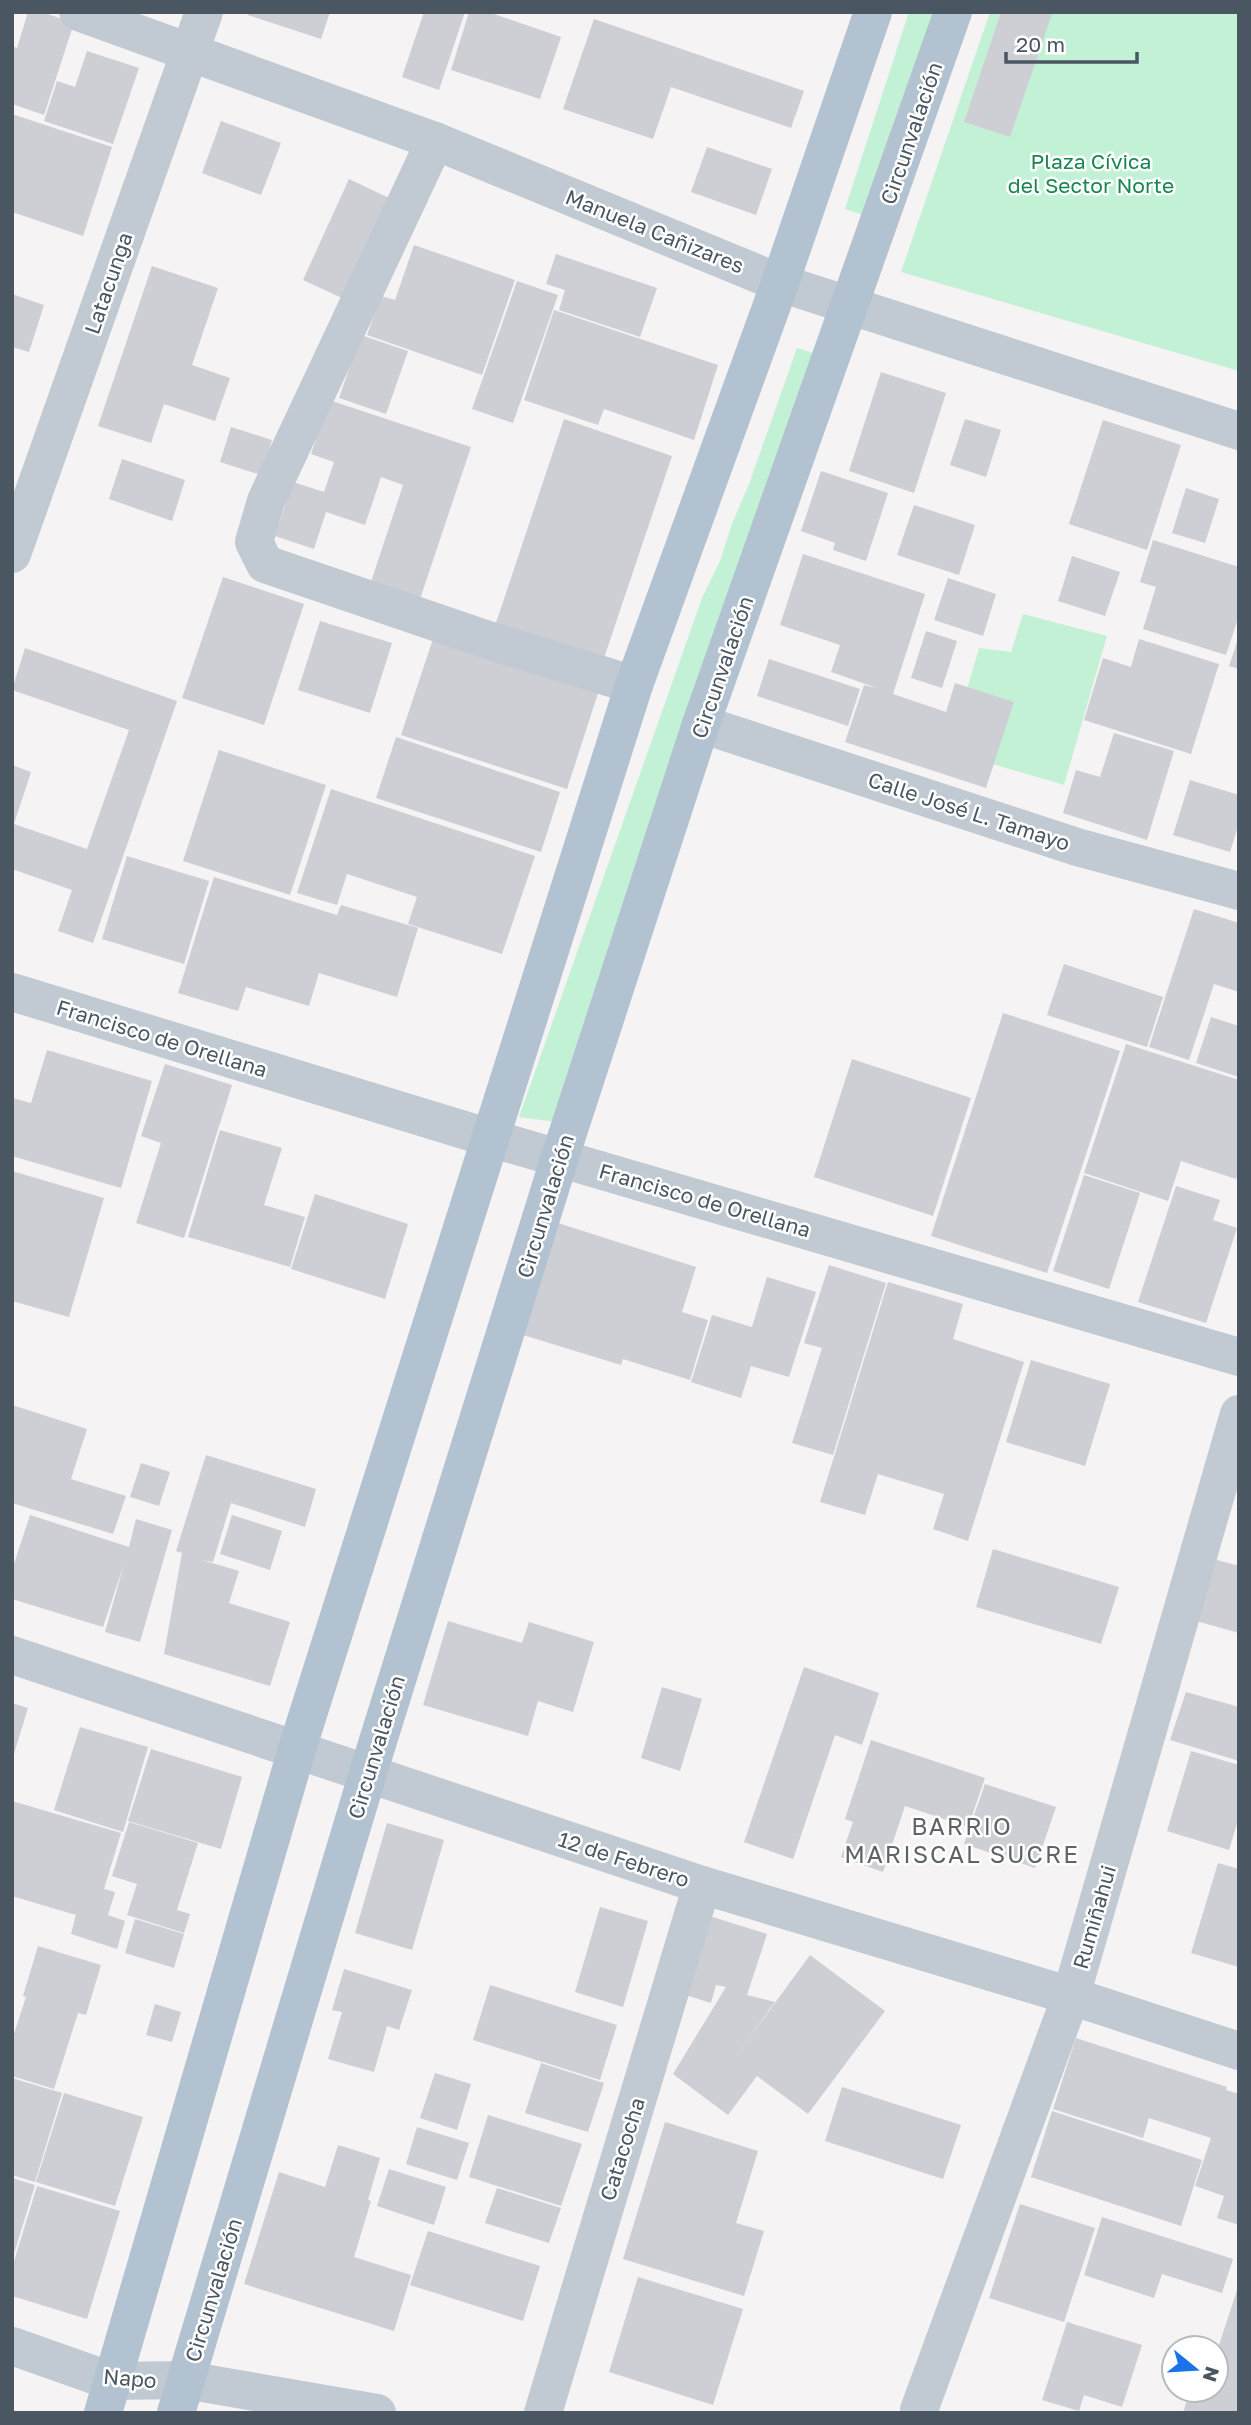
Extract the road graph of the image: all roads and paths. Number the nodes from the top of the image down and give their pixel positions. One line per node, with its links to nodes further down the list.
1 (78, 12): 5 (street, Manuela Cañizares)
2 (204, 12): 5 (street, Latacunga)
3 (873, 12): 7 (main road)
4 (953, 12): 8 (main road, Circunvalación)
5 (189, 52): 6 (street, Manuela Cañizares); 10 (street, Latacunga)
6 (435, 141): 7 (street, Manuela Cañizares); 11 (street)
7 (780, 283): 8 (street, Manuela Cañizares); 11 (main road)
8 (851, 306): 9 (street, Manuela Cañizares); 12 (main road, Circunvalación)
9 (1239, 431)
10 (12, 554)
11 (634, 685): 15 (main road)
12 (701, 724): 13 (street, Calle José L. Tamayo); 16 (main road, Circunvalación)
13 (1239, 891)
14 (12, 992): 15 (street, Francisco de Orellana)
15 (489, 1138): 16 (street, Francisco de Orellana); 20 (main road)
16 (560, 1157): 17 (street, Francisco de Orellana); 21 (main road, Circunvalación)
17 (1239, 1357)
18 (1239, 1414): 23 (street, Rumiñahui)
19 (12, 1655): 20 (street, 12 de Febrero)
20 (297, 1749): 21 (street, 12 de Febrero); 26 (main road)
21 (368, 1773): 22 (street, 12 de Febrero); 27 (main road, Circunvalación)
22 (702, 1885): 23 (street, 12 de Febrero); 30 (street, Catacocha)
23 (1072, 1996): 24 (street, 12 de Febrero); 28 (street, Rumiñahui)
24 (1239, 2051)
25 (12, 2346): 26 (street, Napo)
26 (107, 2397): 27 (street, Napo)
27 (181, 2397): 29 (street, Napo)
28 (915, 2412)
29 (377, 2413)
30 (543, 2413)

